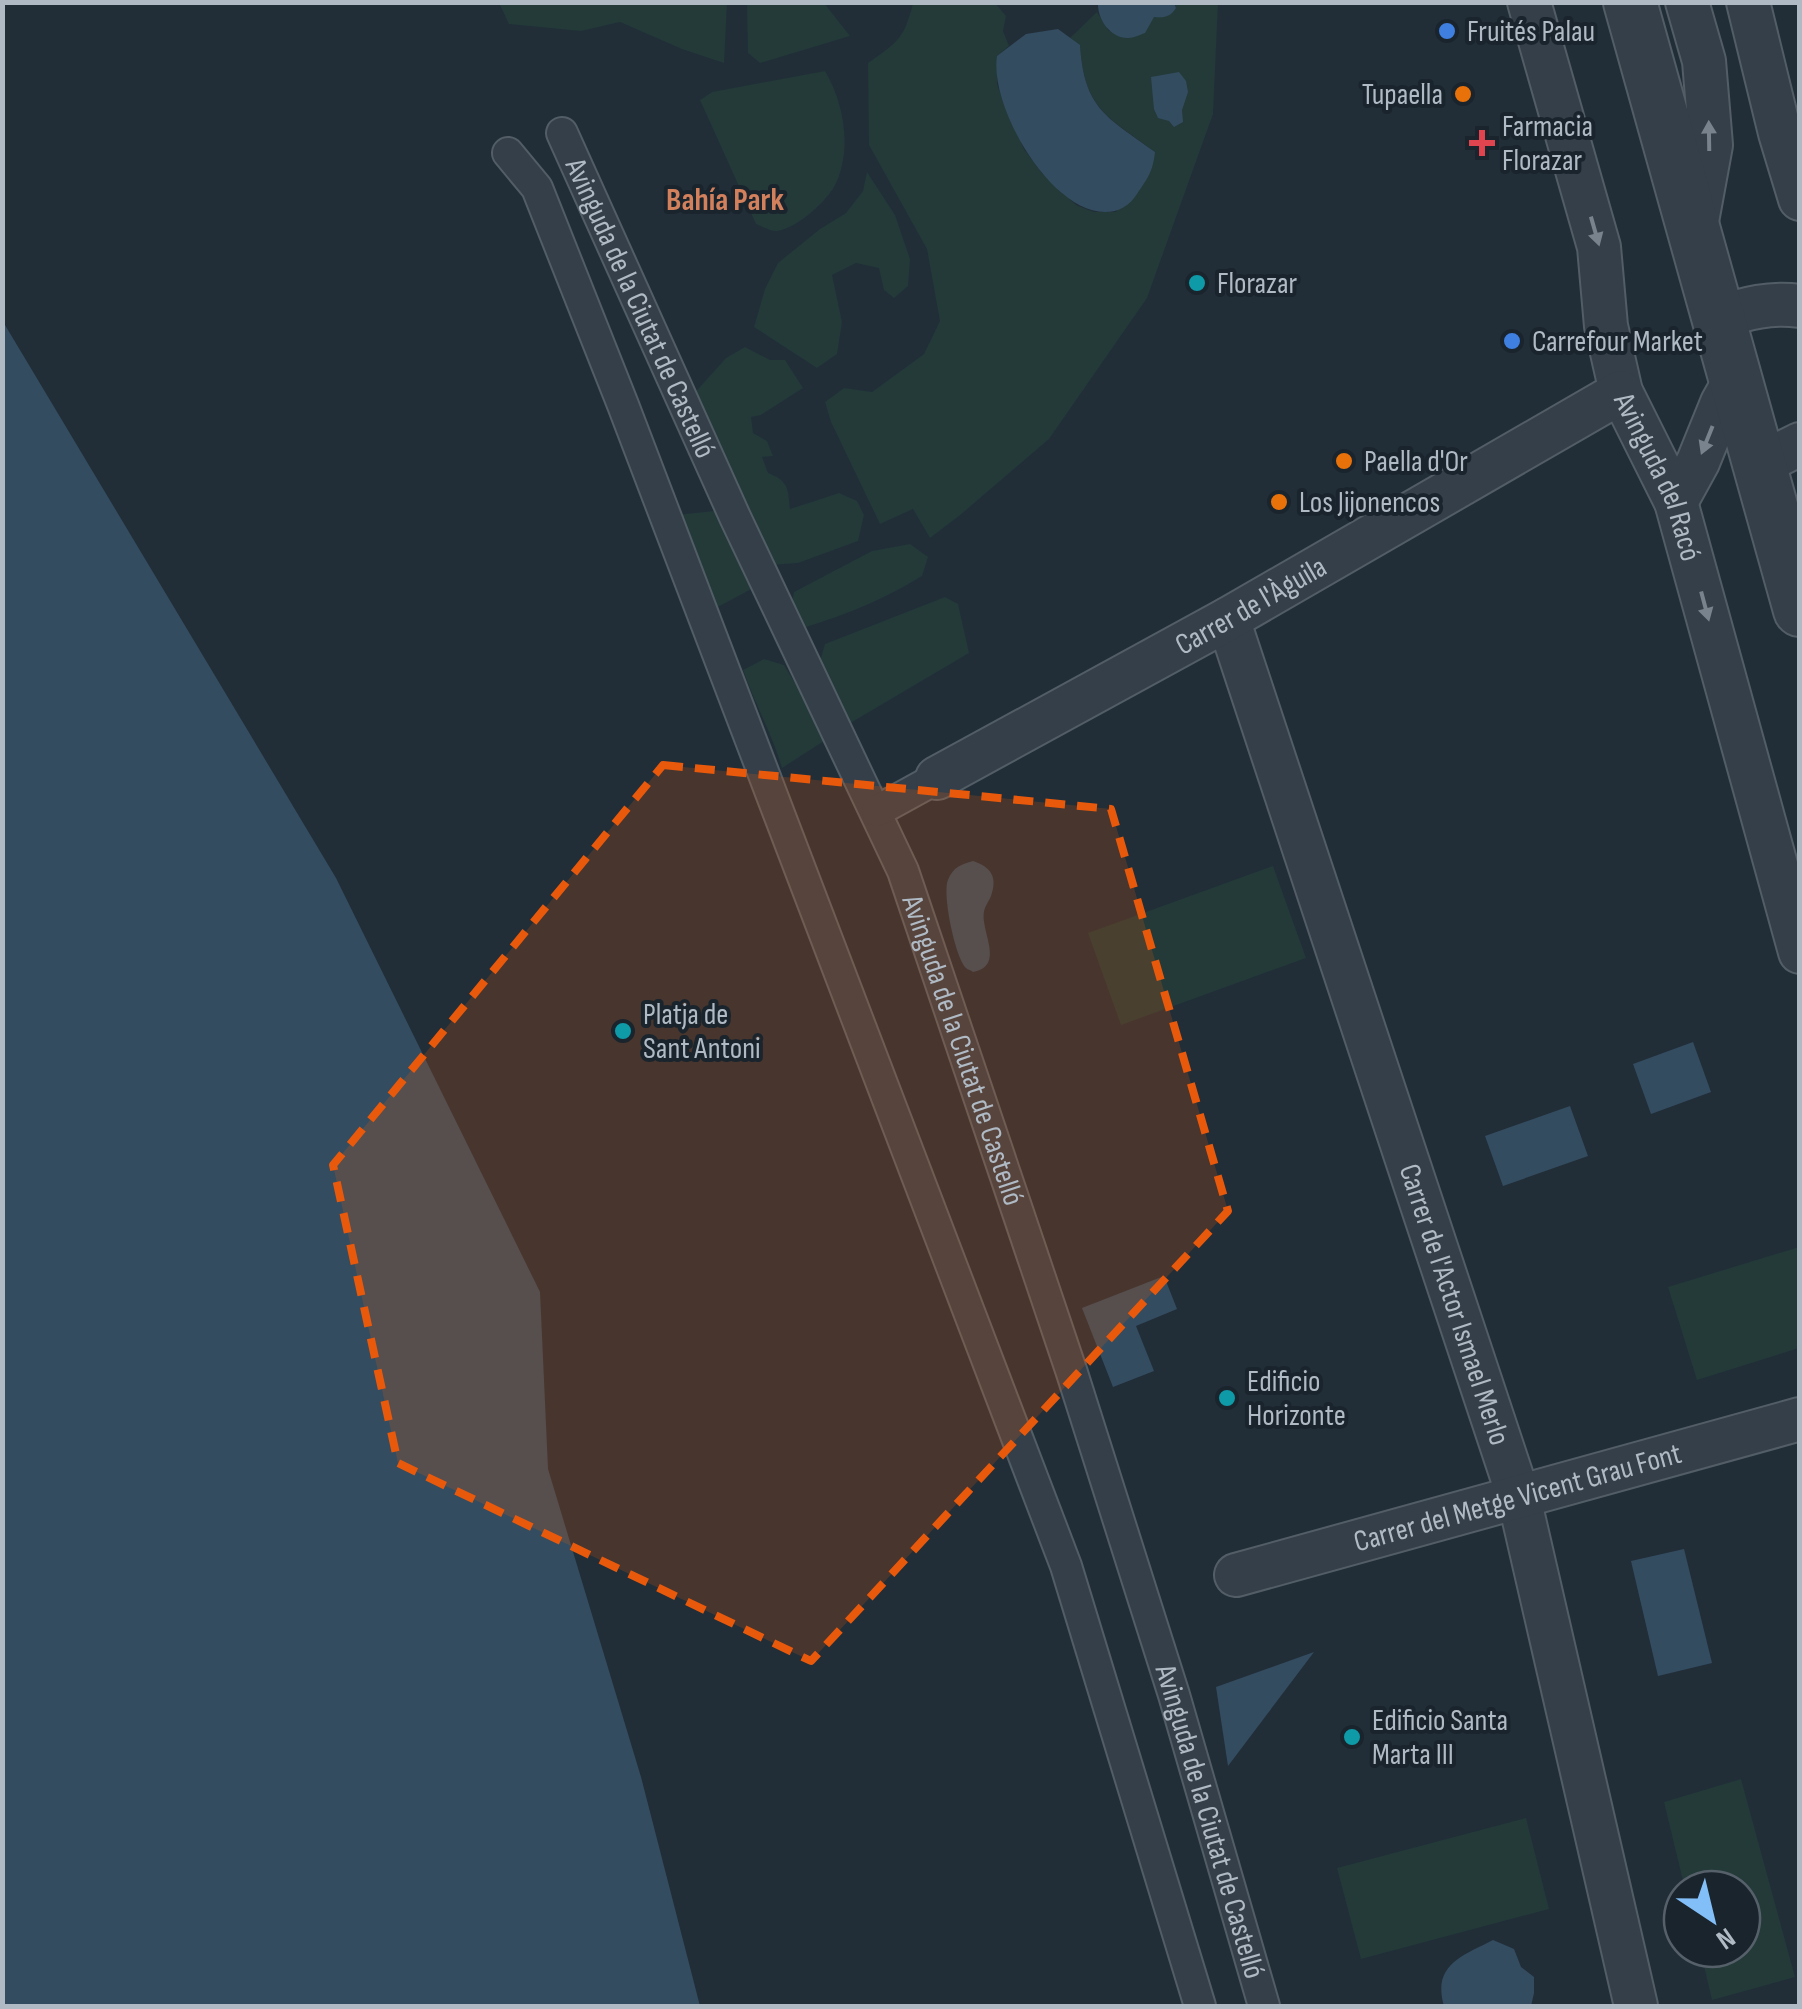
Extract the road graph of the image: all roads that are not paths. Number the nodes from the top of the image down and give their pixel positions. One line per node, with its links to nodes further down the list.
1 (1529, 2): 12 (street, Avinguda del Racó, one-way to 12)
2 (1630, 2): 8 (street)
3 (1687, 2): 8 (street, one-way to 3)
4 (1748, 2): 7 (street)
5 (562, 133): 18 (street, Avinguda de la Ciutat de Castelló)
6 (508, 154): 23 (street, Avinguda de la Ciutat de Castelló)
7 (1800, 199)
8 (1695, 232): 10 (street)
9 (1800, 306): 10 (street)
10 (1719, 318): 11 (street)
11 (1736, 378): 13 (street); 14 (street, one-way to 14)
12 (1621, 392): 14 (street, Avinguda del Racó); 16 (street, Carrer de l'Àguila)
13 (1780, 454): 15 (street)
14 (1676, 502): 19 (street, Avinguda del Racó, one-way to 19)
15 (1800, 610)
16 (1228, 618): 17 (street, Carrer de l'Àguila); 21 (street, Carrer de l'Actor Ismael Merlo)
17 (937, 778): 18 (street, Carrer de l'Àguila)
18 (876, 811): 24 (street, Avinguda de la Ciutat de Castelló)
19 (1800, 952)
20 (1800, 1419): 21 (street, Carrer del Metge Vicent Grau Font)
21 (1519, 1498): 22 (street, Carrer del Metge Vicent Grau Font); 25 (street, Carrer de l'Actor Ismael Merlo)
22 (1236, 1575)
23 (1200, 2006)
24 (1264, 2006)
25 (1636, 2006)

